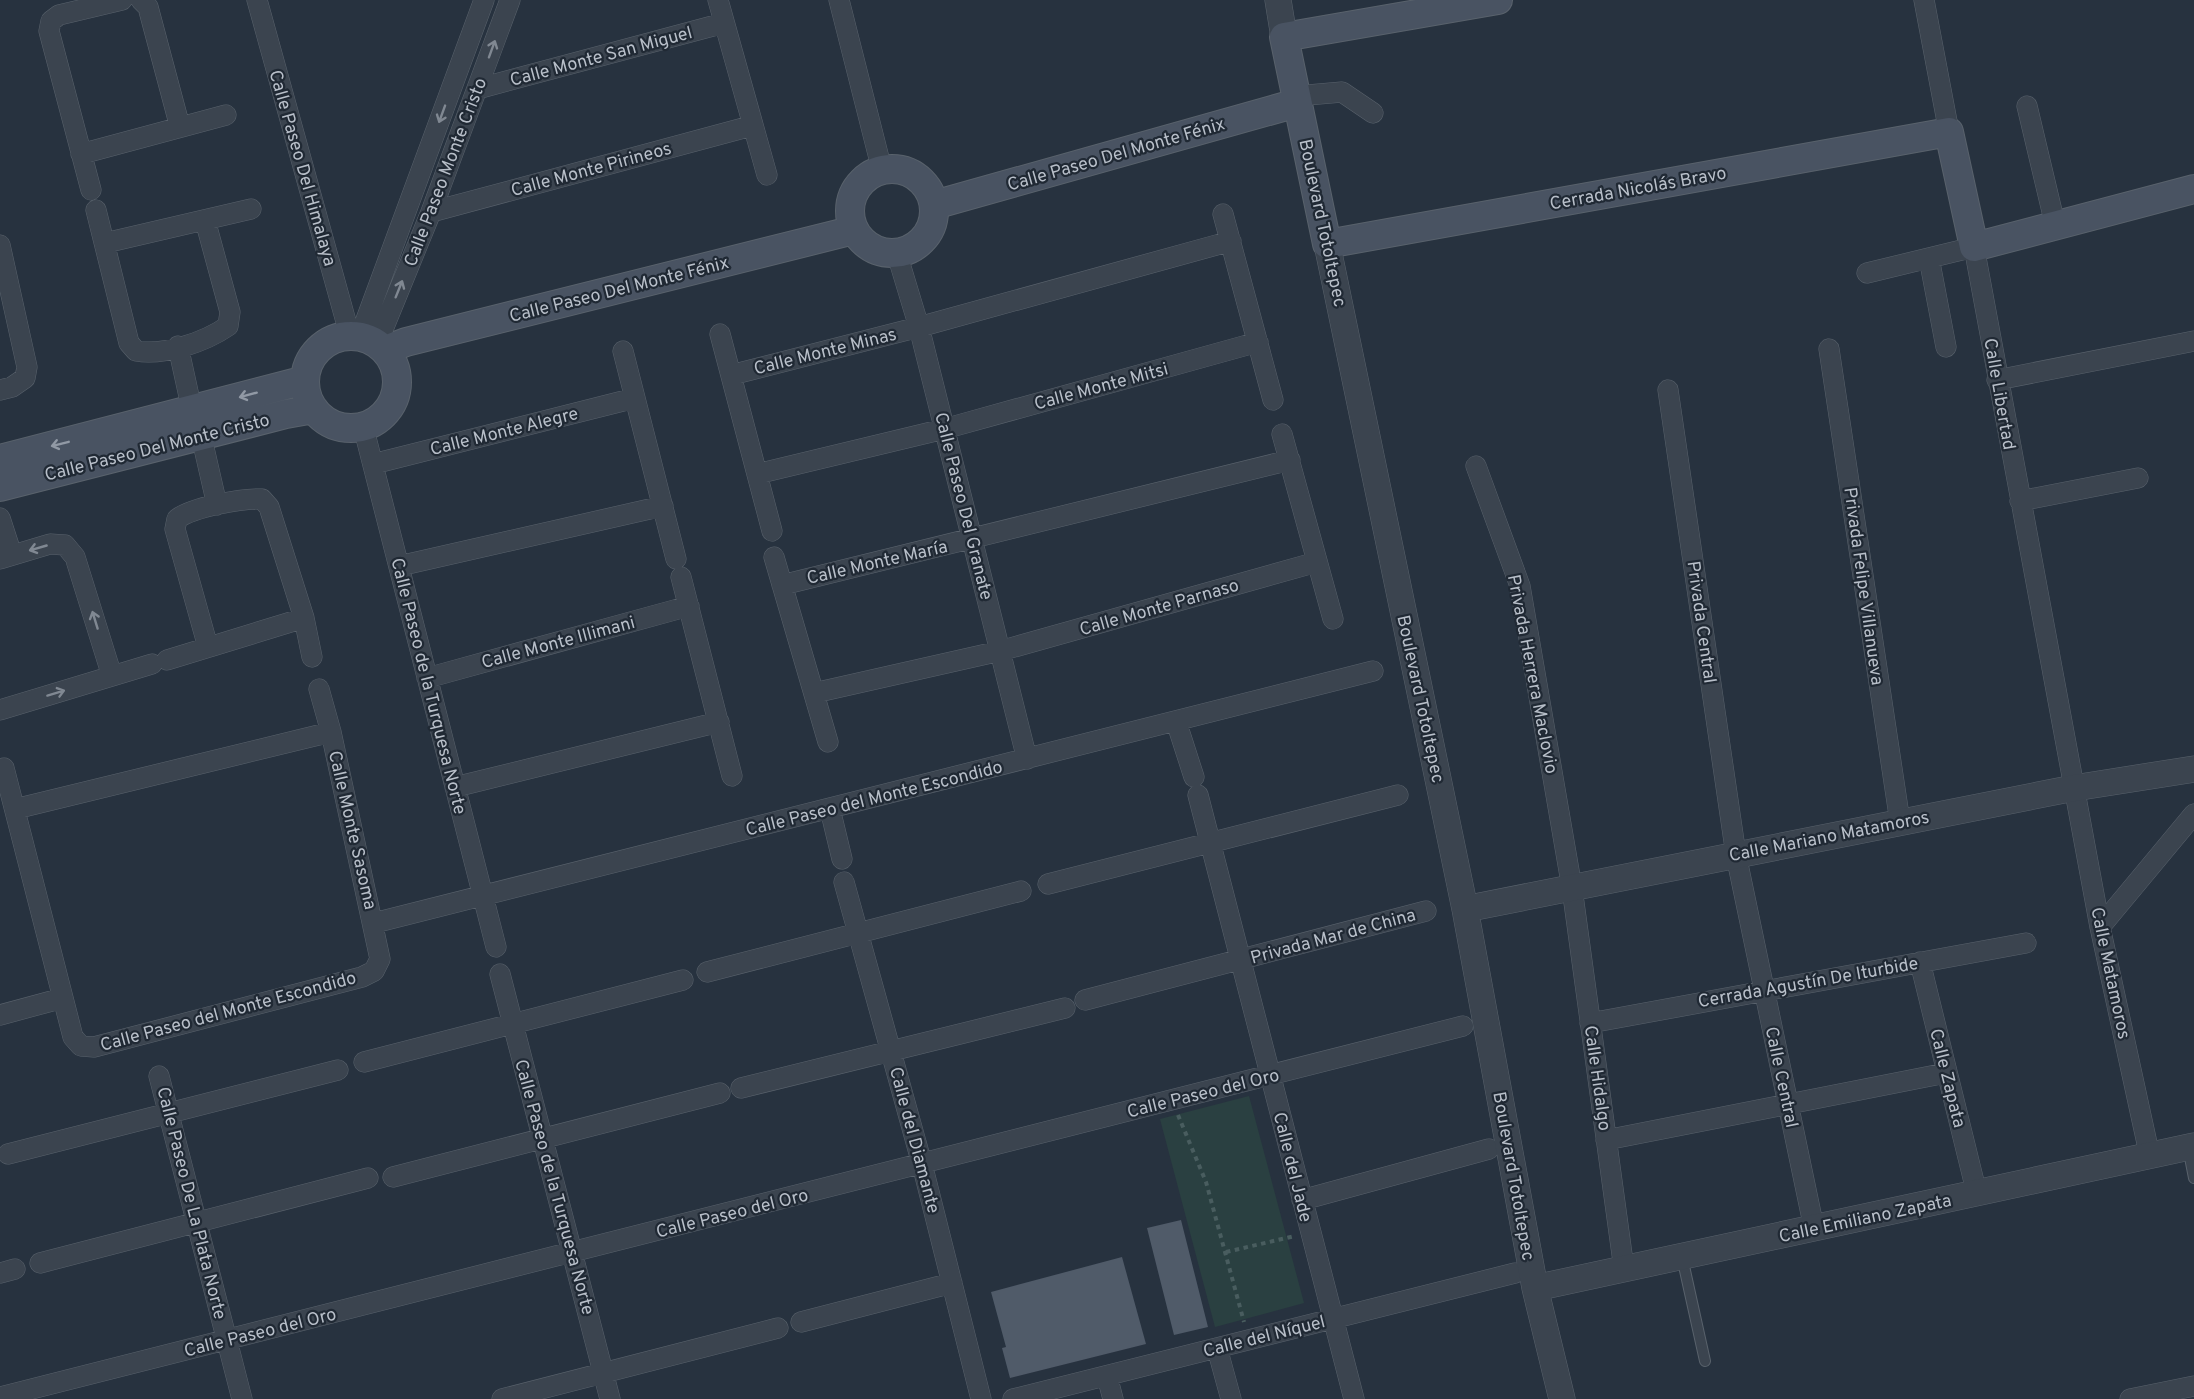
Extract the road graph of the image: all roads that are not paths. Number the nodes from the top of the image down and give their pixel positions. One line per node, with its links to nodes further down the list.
1 (141, 0): 19 (street)
2 (257, 0): 45 (street, Calle Paseo Del Himalaya)
3 (484, 0): 45 (street, Calle Paseo Monte Cristo, one-way to 45)
4 (510, 0): 13 (street, Calle Paseo Monte Cristo, one-way to 4)
5 (718, 0): 11 (street)
6 (839, 0): 22 (street)
7 (1278, 0): 12 (street, Boulevard Totoltepec)
8 (1498, 0): 12 (main road)
9 (1924, 0): 20 (street, Calle Libertad)
10 (115, 1): 21 (street)
11 (724, 23): 13 (street, Calle Monte San Miguel); 18 (street)
12 (1284, 36): 14 (main road, Boulevard Totoltepec)
13 (477, 89): 29 (street, Calle Paseo Monte Cristo)
14 (1297, 100): 16 (street); 26 (main road, Calle Paseo Del Monte Fénix); 36 (main road, Boulevard Totoltepec)
15 (2027, 106): 32 (street)
16 (1373, 113)
17 (226, 115): 19 (street)
18 (751, 126): 23 (street); 29 (street, Calle Monte Pirineos)
19 (180, 127): 21 (street)
20 (1949, 132): 36 (main road, Cerrada Nicolás Bravo); 38 (main road, Calle Libertad)
21 (81, 154): 25 (street)
22 (882, 170): 26 (main road); 33 (main road)
23 (767, 175)
24 (2194, 189): 32 (main road)
25 (91, 190)
26 (934, 205): 39 (main road)
27 (251, 209): 31 (street)
28 (96, 210): 35 (street)
29 (431, 212): 45 (street, Calle Paseo Monte Cristo, one-way to 29)
30 (1223, 214): 34 (street)
31 (205, 220): 35 (street); 48 (street)
32 (2055, 224): 38 (main road)
33 (854, 230): 39 (main road); 45 (main road, Calle Paseo Del Monte Fénix)
34 (1231, 242): 43 (street); 47 (street)
35 (105, 243): 48 (street)
36 (1327, 244): 117 (street, Boulevard Totoltepec)
37 (0, 245): 41 (street)
38 (1974, 247): 40 (street); 54 (street, Calle Libertad)
39 (897, 254): 43 (street, Calle Paseo Del Granate)
40 (1929, 258): 42 (street); 49 (street)
41 (3, 272): 55 (street)
42 (1867, 273)
43 (919, 327): 52 (street, Calle Monte Minas); 62 (street, Calle Paseo Del Granate)
44 (720, 334): 52 (street)
45 (368, 341): 53 (main road); 61 (main road)
46 (2194, 341): 54 (street)
47 (1258, 342): 58 (street); 62 (street, Calle Monte Mitsi)
48 (178, 346): 60 (street)
49 (1946, 347)
50 (1829, 349): 108 (street, Privada Felipe Villanueva)
51 (623, 351): 57 (street)
52 (731, 375): 68 (street)
53 (305, 380): 59 (main road); 60 (main road, Calle Paseo Del Monte Cristo, one-way to 60)
54 (1996, 380): 71 (street, Calle Libertad)
55 (0, 390)
56 (1668, 390): 110 (street, Privada Central)
57 (635, 398): 66 (street, Calle Monte Alegre); 73 (street)
58 (1273, 400)
59 (314, 409): 60 (main road, Calle Paseo Del Monte Cristo); 61 (main road)
60 (197, 423): 64 (main road, Calle Paseo Del Monte Cristo, one-way to 64); 70 (main road, Calle Paseo Del Monte Cristo); 72 (street)
61 (363, 426): 66 (street, Calle Paseo de la Turquesa Norte)
62 (944, 429): 68 (street); 76 (street, Calle Paseo Del Granate)
63 (1282, 434): 65 (street)
64 (0, 459)
65 (1290, 460): 76 (street); 79 (street)
66 (373, 464): 80 (street, Calle Paseo de la Turquesa Norte)
67 (1476, 466): 114 (street, Privada Herrera Maclovio)
68 (757, 474): 75 (street)
69 (2138, 478): 71 (street)
70 (0, 487)
71 (2020, 501): 103 (street, Calle Libertad)
72 (217, 505): 83 (street); 85 (street)
73 (663, 506): 80 (street); 82 (street)
74 (0, 518): 77 (street)
75 (771, 531)
76 (972, 540): 81 (street, Calle Monte María); 86 (street, Calle Paseo Del Granate)
77 (6, 557): 89 (street, one-way to 77)
78 (774, 557): 81 (street)
79 (1317, 562): 84 (street); 86 (street, Calle Monte Parnaso)
80 (399, 566): 90 (street, Calle Paseo de la Turquesa Norte)
81 (782, 585): 92 (street)
82 (689, 606): 90 (street, Calle Monte Illimani); 95 (street)
83 (304, 618): 85 (street); 87 (street)
84 (1333, 619)
85 (208, 647): 89 (street)
86 (1000, 651): 92 (street); 98 (street, Calle Paseo Del Granate)
87 (312, 657)
88 (1373, 671): 94 (street, Calle Paseo del Monte Escondido)
89 (112, 676): 93 (street, one-way to 89)
90 (427, 678): 102 (street, Calle Paseo de la Turquesa Norte)
91 (319, 689): 96 (street, Calle Monte Sasoma)
92 (814, 693): 97 (street)
93 (0, 710)
94 (1176, 721): 98 (street, Calle Paseo del Monte Escondido); 109 (street, Calle del Jade)
95 (719, 722): 101 (street); 102 (street)
96 (332, 732): 106 (street); 119 (street, Calle Monte Sasoma)
97 (828, 742)
98 (1027, 759): 105 (street, Calle Paseo del Monte Escondido)
99 (4, 768): 106 (street)
100 (2194, 769): 103 (street, Calle Mariano Matamoros)
101 (732, 776)
102 (455, 787): 116 (street, Calle Paseo de la Turquesa Norte)
103 (2074, 788): 108 (street, Calle Mariano Matamoros); 120 (street, Calle Matamoros)
104 (1398, 795): 109 (street)
105 (830, 808): 111 (street); 116 (street, Calle Paseo del Monte Escondido)
106 (15, 809): 131 (street)
107 (2194, 814): 120 (street)
108 (1900, 822): 110 (street, Calle Mariano Matamoros)
109 (1211, 844): 113 (street); 124 (street, Calle del Jade)
110 (1736, 855): 114 (street, Calle Mariano Matamoros); 130 (street, Calle Central)
111 (842, 859)
112 (844, 882): 121 (street, Calle del Diamante)
113 (1048, 884)
114 (1572, 888): 117 (street, Calle Mariano Matamoros); 136 (street, Calle Hidalgo)
115 (1021, 891): 121 (street)
116 (482, 895): 119 (street, Calle Paseo del Monte Escondido); 123 (street, Calle Paseo de la Turquesa Norte)
117 (1465, 909): 166 (street, Boulevard Totoltepec)
118 (1426, 911): 124 (street, Privada Mar de China)
119 (374, 923): 126 (street, Calle Monte Sasoma)
120 (2100, 927): 153 (street, Calle Matamoros)
121 (858, 933): 127 (street); 138 (street, Calle del Diamante)
122 (2026, 943): 125 (street, Cerrada Agustín De Iturbide)
123 (496, 947)
124 (1240, 961): 132 (street, Privada Mar de China); 143 (street, Calle del Jade)
125 (1920, 962): 130 (street, Cerrada Agustín De Iturbide); 141 (street, Calle Zapata)
126 (374, 970): 131 (street, Calle Paseo del Monte Escondido)
127 (707, 972)
128 (500, 974): 135 (street, Calle Paseo de la Turquesa Norte)
129 (683, 980): 135 (street)
130 (1763, 990): 136 (street, Cerrada Agustín De Iturbide); 146 (street, Calle Central)
131 (63, 998): 134 (street)
132 (1085, 1000)
133 (1065, 1008): 138 (street)
134 (0, 1016)
135 (512, 1022): 139 (street); 149 (street, Calle Paseo de la Turquesa Norte)
136 (1590, 1023): 148 (street, Calle Hidalgo)
137 (1463, 1026): 143 (street, Calle Paseo del Oro)
138 (891, 1050): 144 (street); 154 (street, Calle del Diamante)
139 (364, 1062)
140 (338, 1070): 147 (street)
141 (1946, 1073): 146 (street); 158 (street, Calle Zapata)
142 (159, 1076): 147 (street, Calle Paseo De La Plata Norte)
143 (1270, 1076): 154 (street, Calle Paseo del Oro); 159 (street, Calle del Jade)
144 (741, 1088)
145 (720, 1093): 149 (street)
146 (1788, 1103): 148 (street); 161 (street, Calle Central)
147 (169, 1114): 152 (street); 160 (street, Calle Paseo De La Plata Norte)
148 (1606, 1140): 165 (street, Calle Hidalgo)
149 (543, 1141): 155 (street); 162 (street, Calle Paseo de la Turquesa Norte)
150 (2191, 1146): 153 (street, Calle Emiliano Zapata); 156 (lane)
151 (1489, 1149): 159 (street)
152 (8, 1154)
153 (2150, 1157): 158 (street, Calle Emiliano Zapata)
154 (922, 1164): 162 (street, Calle Paseo del Oro); 167 (street, Calle del Diamante)
155 (393, 1177)
156 (2194, 1178)
157 (368, 1179): 160 (street)
158 (1977, 1194): 161 (street, Calle Emiliano Zapata)
159 (1302, 1200): 168 (street, Calle del Jade)
160 (196, 1223): 164 (street); 171 (street, Calle Paseo De La Plata Norte)
161 (1814, 1228): 163 (street, Calle Emiliano Zapata)
162 (572, 1253): 171 (street, Calle Paseo del Oro); 174 (street, Calle Paseo de la Turquesa Norte)
163 (1682, 1256): 165 (street, Calle Emiliano Zapata); 173 (lane)
164 (40, 1263)
165 (1624, 1269): 166 (street, Calle Emiliano Zapata)
166 (1525, 1280): 168 (street, Calle del Níquel); 187 (street, Boulevard Totoltepec)
167 (952, 1283): 169 (street); 179 (street, Calle del Diamante)
168 (1332, 1319): 172 (street, Calle del Níquel); 186 (street, Calle del Jade)
169 (801, 1322)
170 (778, 1328): 174 (street)
171 (227, 1340): 177 (street, Calle Paseo del Oro); 180 (street, Calle Paseo De La Plata Norte)
172 (1217, 1348): 175 (street, Calle del Níquel); 185 (street)
173 (1705, 1361)
174 (603, 1373): 181 (street); 182 (street, Calle Paseo de la Turquesa Norte)
175 (1107, 1376): 183 (street, Calle del Níquel); 184 (street)
176 (2194, 1386): 178 (street)
177 (12, 1396)
178 (2151, 1397): 188 (street)
179 (977, 1398)
180 (242, 1399)
181 (502, 1399)
182 (610, 1399)
183 (1013, 1399)
184 (1113, 1399)
185 (1231, 1399)
186 (1354, 1399)
187 (1562, 1399)
188 (2130, 1399)

